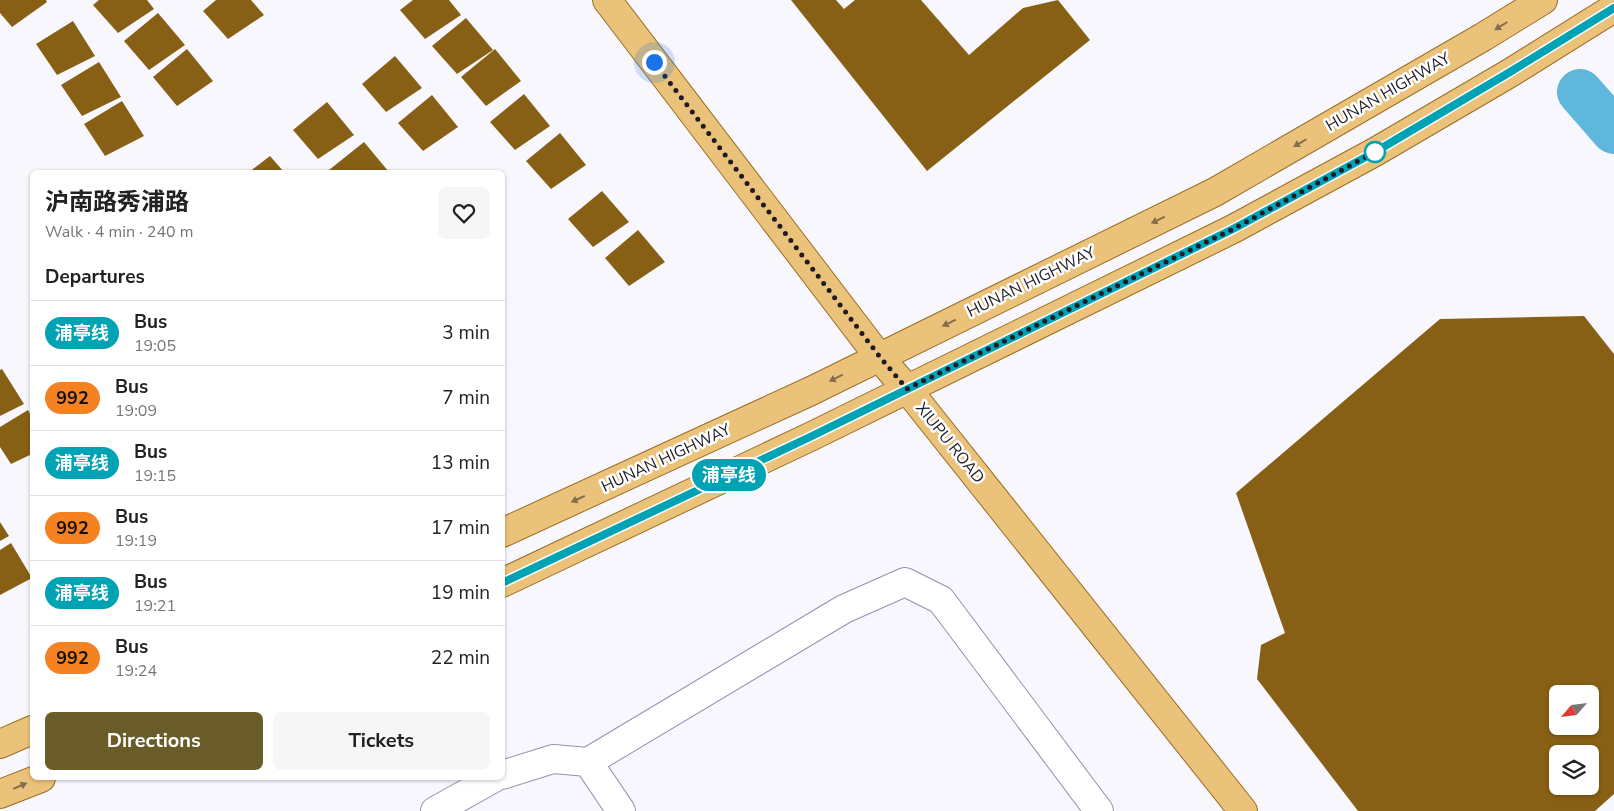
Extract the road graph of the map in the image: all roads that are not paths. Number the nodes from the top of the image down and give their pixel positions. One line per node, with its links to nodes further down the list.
1 (606, 0): 4 (main road, XIUPU ROAD)
2 (1543, 0): 4 (main road, HUNAN HIGHWAY, one-way to 4)
3 (1614, 8): 5 (main road)
4 (880, 357): 5 (main road, XIUPU ROAD); 6 (main road, HUNAN HIGHWAY, one-way to 6)
5 (907, 389): 7 (main road); 18 (main road, XIUPU ROAD)
6 (505, 532)
7 (505, 582)
8 (30, 731): 9 (main road)
9 (0, 744)
10 (588, 762): 11 (street); 16 (street); 17 (street)
11 (505, 774)
12 (36, 780): 14 (main road, one-way to 12)
13 (490, 780): 15 (street)
14 (0, 794)
15 (435, 811)
16 (621, 811)
17 (1099, 811)
18 (1243, 811)

